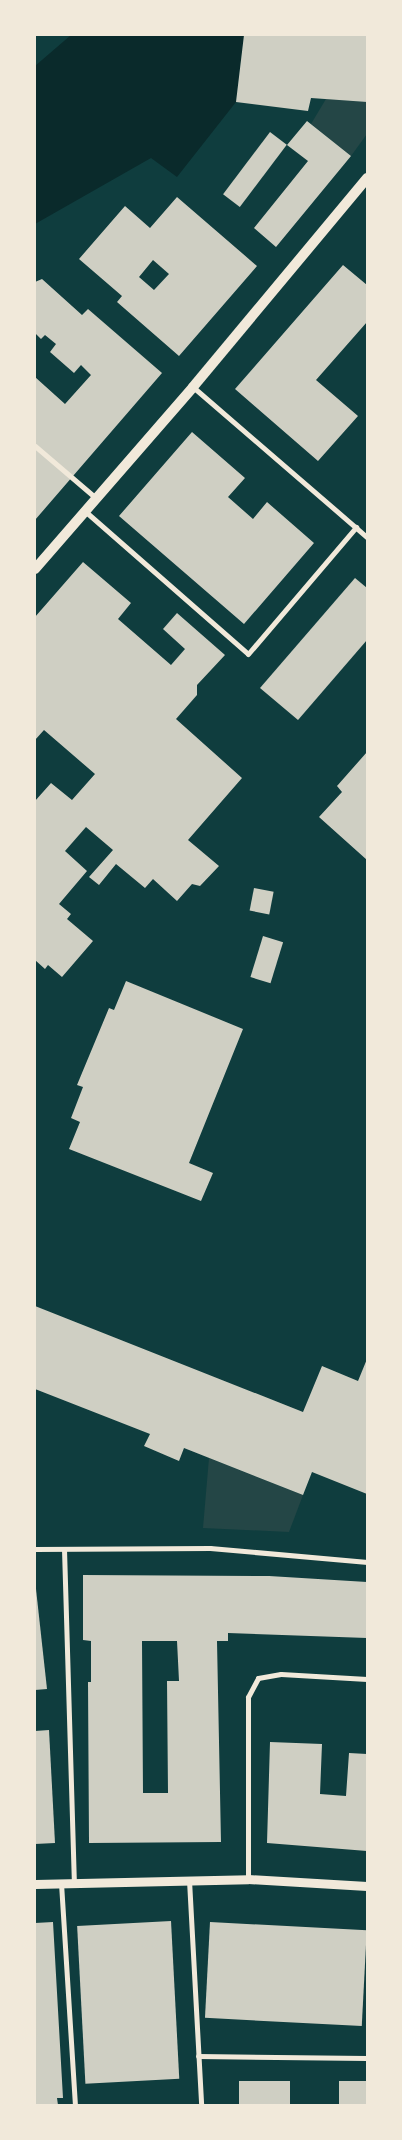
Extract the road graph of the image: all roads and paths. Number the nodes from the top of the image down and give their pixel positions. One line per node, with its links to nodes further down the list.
1 (367, 178): 2 (main road)
2 (193, 387): 4 (main road); 6 (street)
3 (35, 446): 4 (street)
4 (97, 499): 5 (main road)
5 (86, 512): 6 (street); 8 (main road)
6 (356, 527): 7 (street)
7 (367, 537)
8 (35, 570)
9 (35, 1549): 10 (street)
10 (64, 1549): 11 (street); 15 (street)
11 (367, 1562)
12 (367, 1679): 14 (street)
13 (189, 1879): 14 (street); 15 (street); 19 (street)
14 (248, 1879): 18 (street)
15 (74, 1881): 16 (street)
16 (61, 1882): 17 (street); 21 (street)
17 (35, 1884)
18 (367, 1886)
19 (198, 2056): 20 (street); 22 (street)
20 (367, 2058)
21 (75, 2105)
22 (200, 2105)

